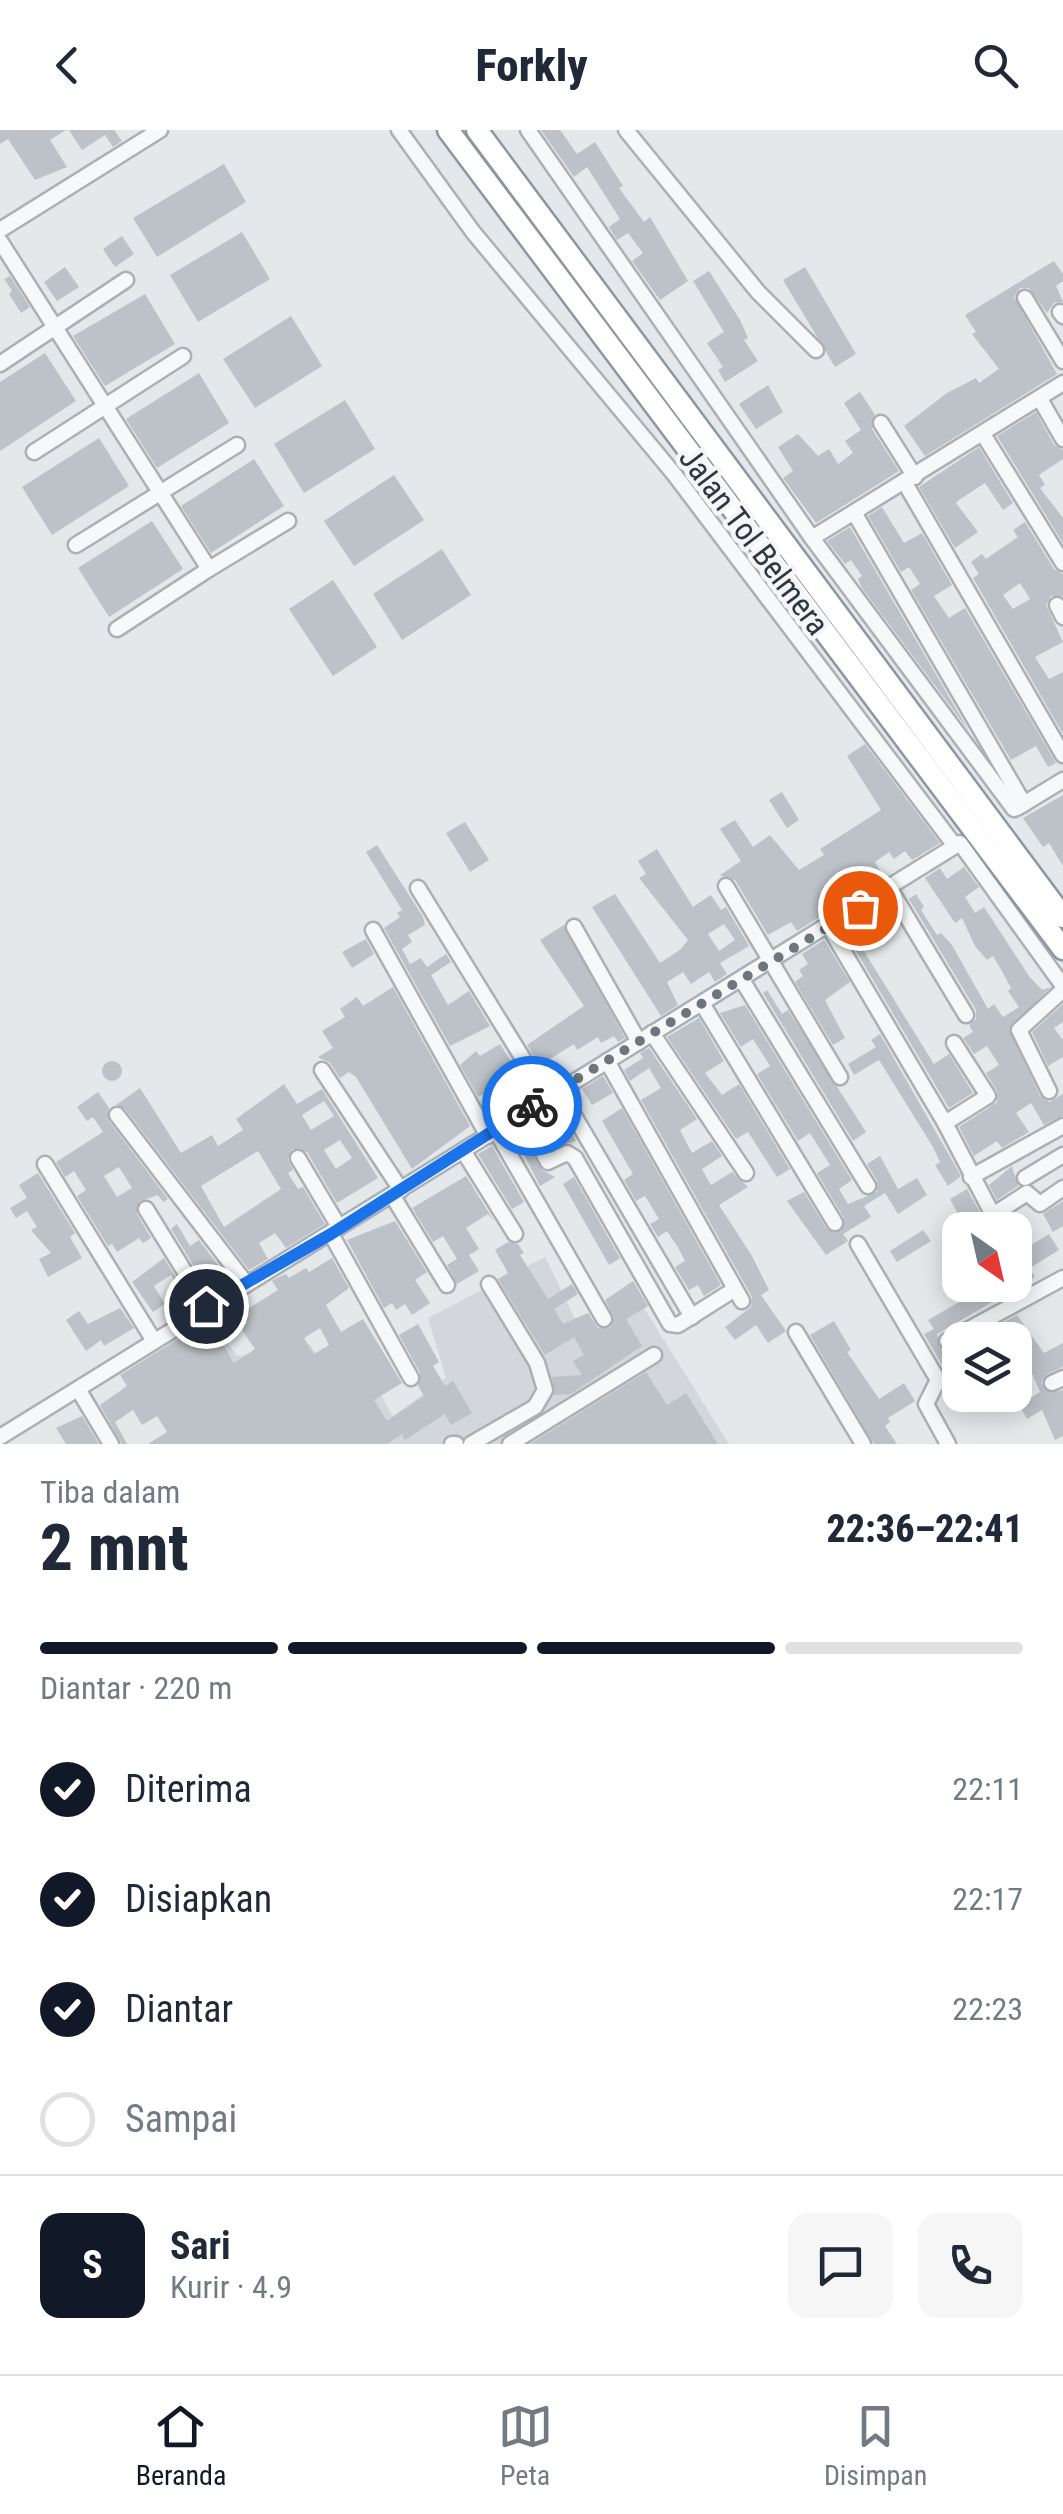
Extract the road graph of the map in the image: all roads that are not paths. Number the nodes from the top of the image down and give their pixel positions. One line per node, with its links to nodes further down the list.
1 (160, 130): 7 (street)
2 (399, 130): 37 (street)
3 (448, 130): 45 (highway, Jalan Tol Belmera)
4 (478, 130): 41 (highway, Jalan Tol Belmera)
5 (528, 130): 29 (street)
6 (626, 130): 13 (street)
7 (136, 136): 8 (street)
8 (0, 230)
9 (0, 241): 12 (street)
10 (126, 280): 12 (street)
11 (1026, 298): 15 (street)
12 (55, 327): 16 (street); 19 (street)
13 (816, 350)
14 (183, 356): 19 (street)
15 (1063, 362)
16 (0, 364)
17 (1063, 383): 18 (street)
18 (1040, 399): 21 (street); 22 (street)
19 (103, 407): 24 (street); 26 (street)
20 (882, 424): 25 (street)
21 (983, 434): 25 (street); 31 (street)
22 (1063, 439)
23 (237, 445): 26 (street)
24 (34, 452)
25 (910, 480): 27 (street); 34 (street)
26 (160, 494): 30 (street); 32 (street)
27 (855, 514): 29 (street); 36 (street)
28 (288, 520): 32 (street)
29 (812, 538): 36 (street)
30 (76, 545)
31 (1063, 562)
32 (209, 568): 33 (street)
33 (117, 629)
34 (1063, 755)
35 (1063, 780): 36 (street)
36 (1016, 808)
37 (958, 845): 40 (street); 48 (street)
38 (726, 886): 46 (street)
39 (418, 888): 57 (street)
40 (890, 890): 43 (street); 50 (street)
41 (1063, 916)
42 (574, 927): 51 (street)
43 (829, 927): 46 (street); 60 (street)
44 (374, 930): 62 (street)
45 (1063, 948)
46 (772, 961): 47 (street); 55 (street)
47 (742, 980): 49 (street); 70 (street)
48 (1063, 988): 56 (street)
49 (703, 1005): 51 (street); 76 (street)
50 (966, 1015)
51 (646, 1037): 53 (street); 67 (street)
52 (954, 1043): 60 (street)
53 (607, 1061): 57 (street); 85 (street)
54 (322, 1070): 72 (street)
55 (840, 1077)
56 (1049, 1091)
57 (552, 1093): 58 (street); 85 (street)
58 (521, 1114): 62 (street); 85 (street)
59 (118, 1115): 81 (street)
60 (945, 1123): 68 (street)
61 (1063, 1126): 68 (street)
62 (492, 1133): 63 (street); 86 (street)
63 (464, 1152): 72 (street); 78 (street)
64 (1063, 1154): 69 (street)
65 (298, 1158): 77 (street)
66 (45, 1164): 89 (street)
67 (746, 1173)
68 (971, 1177): 74 (street)
69 (1026, 1178)
70 (868, 1186)
71 (1063, 1188): 75 (street)
72 (397, 1192): 77 (street); 83 (street)
73 (146, 1209): 84 (street)
74 (991, 1212)
75 (998, 1212)
76 (835, 1223)
77 (335, 1231): 81 (street); 91 (street)
78 (515, 1234)
79 (858, 1244): 98 (street)
80 (1063, 1278): 87 (street)
81 (245, 1282): 84 (street)
82 (489, 1284): 95 (street)
83 (447, 1285)
84 (206, 1306): 89 (street)
85 (692, 1317)
86 (604, 1319)
87 (982, 1322)
88 (796, 1332): 97 (street)
89 (154, 1341): 92 (street)
90 (654, 1355): 96 (street)
91 (411, 1378)
92 (78, 1389): 93 (street); 94 (street)
93 (0, 1437)
94 (111, 1444)
95 (472, 1444)
96 (510, 1444)
97 (863, 1444)
98 (948, 1444)

